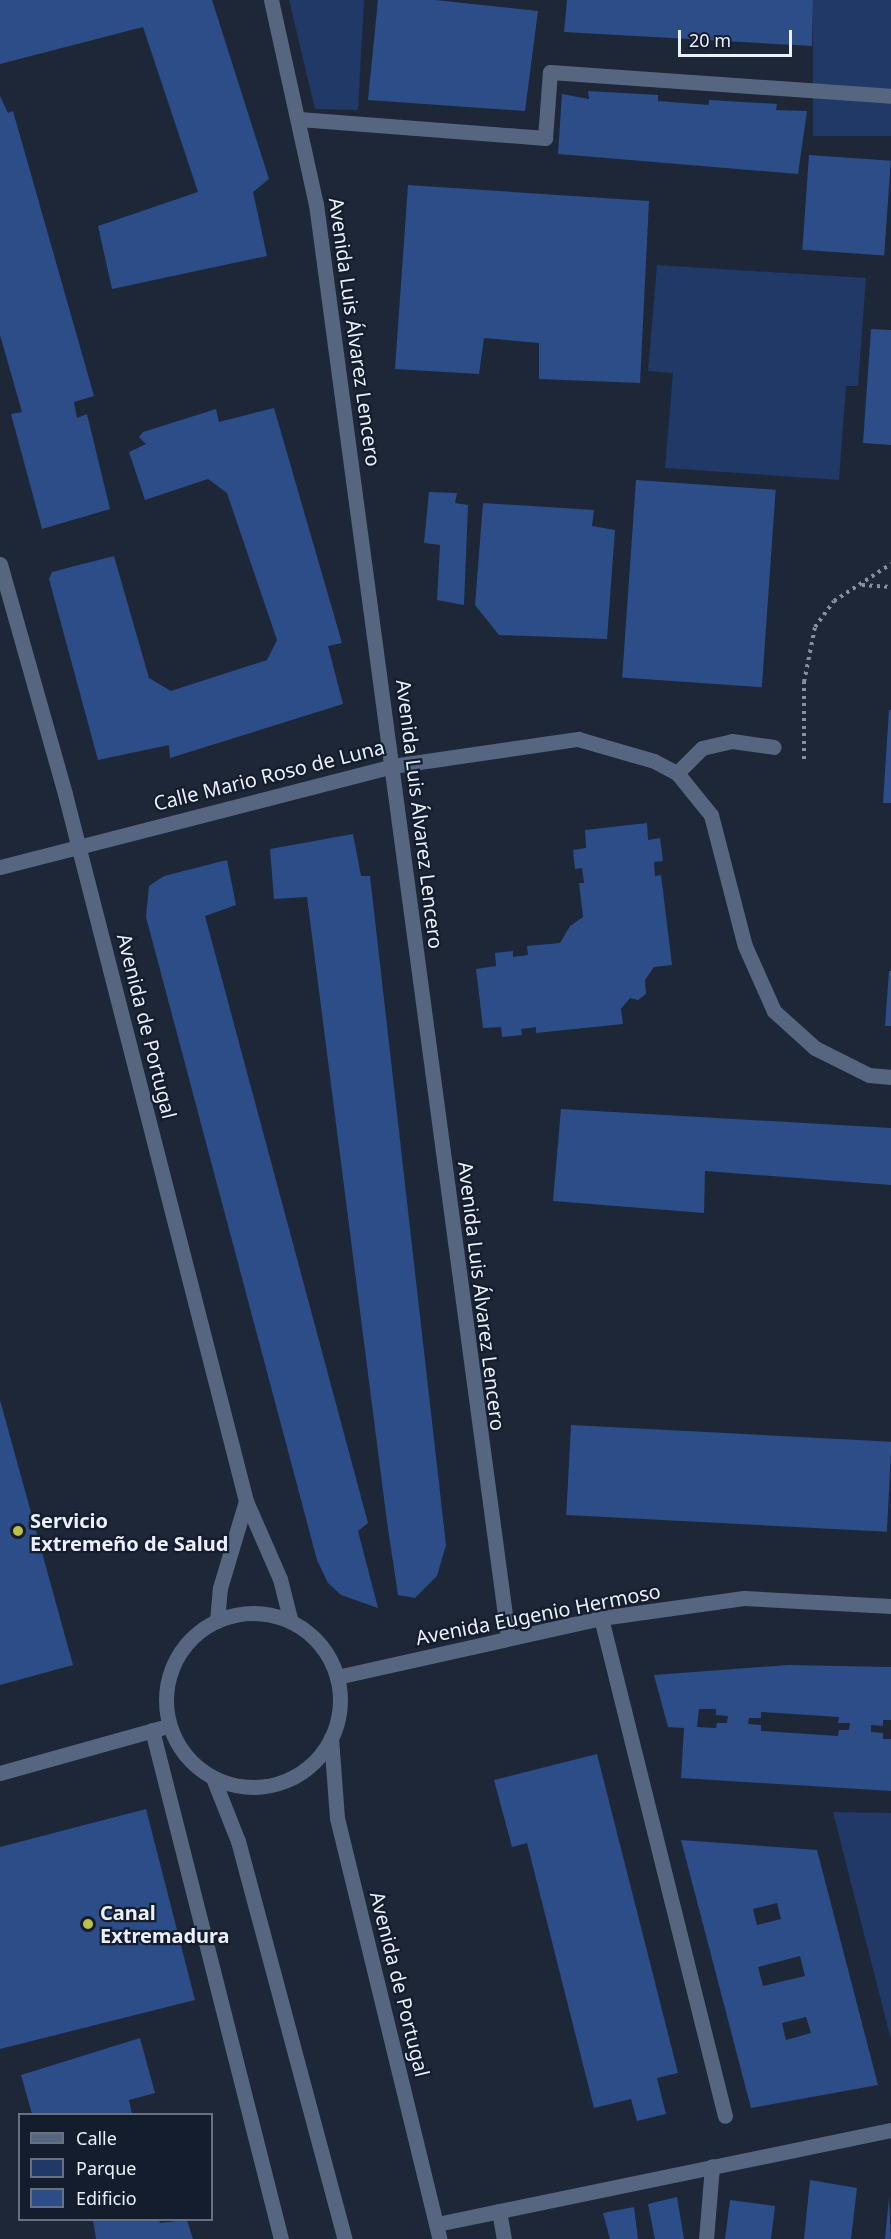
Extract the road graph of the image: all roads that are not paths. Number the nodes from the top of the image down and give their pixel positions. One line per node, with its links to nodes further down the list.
1 (271, 0): 3 (street, Avenida Luis Álvarez Lencero)
2 (891, 96): 3 (street)
3 (299, 119): 6 (street, Avenida Luis Álvarez Lencero)
4 (0, 564): 8 (street, Avenida de Portugal)
5 (774, 747): 7 (street)
6 (392, 766): 7 (street, Calle Mario Roso de Luna); 8 (street, Calle Mario Roso de Luna); 16 (street, Avenida Luis Álvarez Lencero)
7 (677, 773): 10 (street, Calle Mario Roso de Luna)
8 (78, 846): 9 (street, Calle Mario Roso de Luna); 11 (street, Avenida de Portugal)
9 (0, 867)
10 (891, 1077)
11 (246, 1501): 14 (street); 15 (street, Avenida de Portugal)
12 (891, 1606): 13 (street, Avenida Eugenio Hermoso)
13 (601, 1618): 16 (street, Avenida Eugenio Hermoso); 23 (street)
14 (217, 1621): 15 (street); 18 (street)
15 (291, 1622): 17 (street)
16 (508, 1637): 17 (street, Avenida Eugenio Hermoso)
17 (337, 1677): 20 (street)
18 (170, 1726): 19 (street); 22 (street)
19 (152, 1730): 21 (street); 29 (street)
20 (331, 1738): 22 (street); 27 (street, Avenida de Portugal)
21 (0, 1773)
22 (213, 1778): 30 (street)
23 (725, 2116)
24 (891, 2130): 25 (street)
25 (712, 2166): 26 (street); 28 (street)
26 (499, 2211): 27 (street); 31 (street)
27 (439, 2231)
28 (702, 2238)
29 (281, 2239)
30 (345, 2239)
31 (504, 2239)

